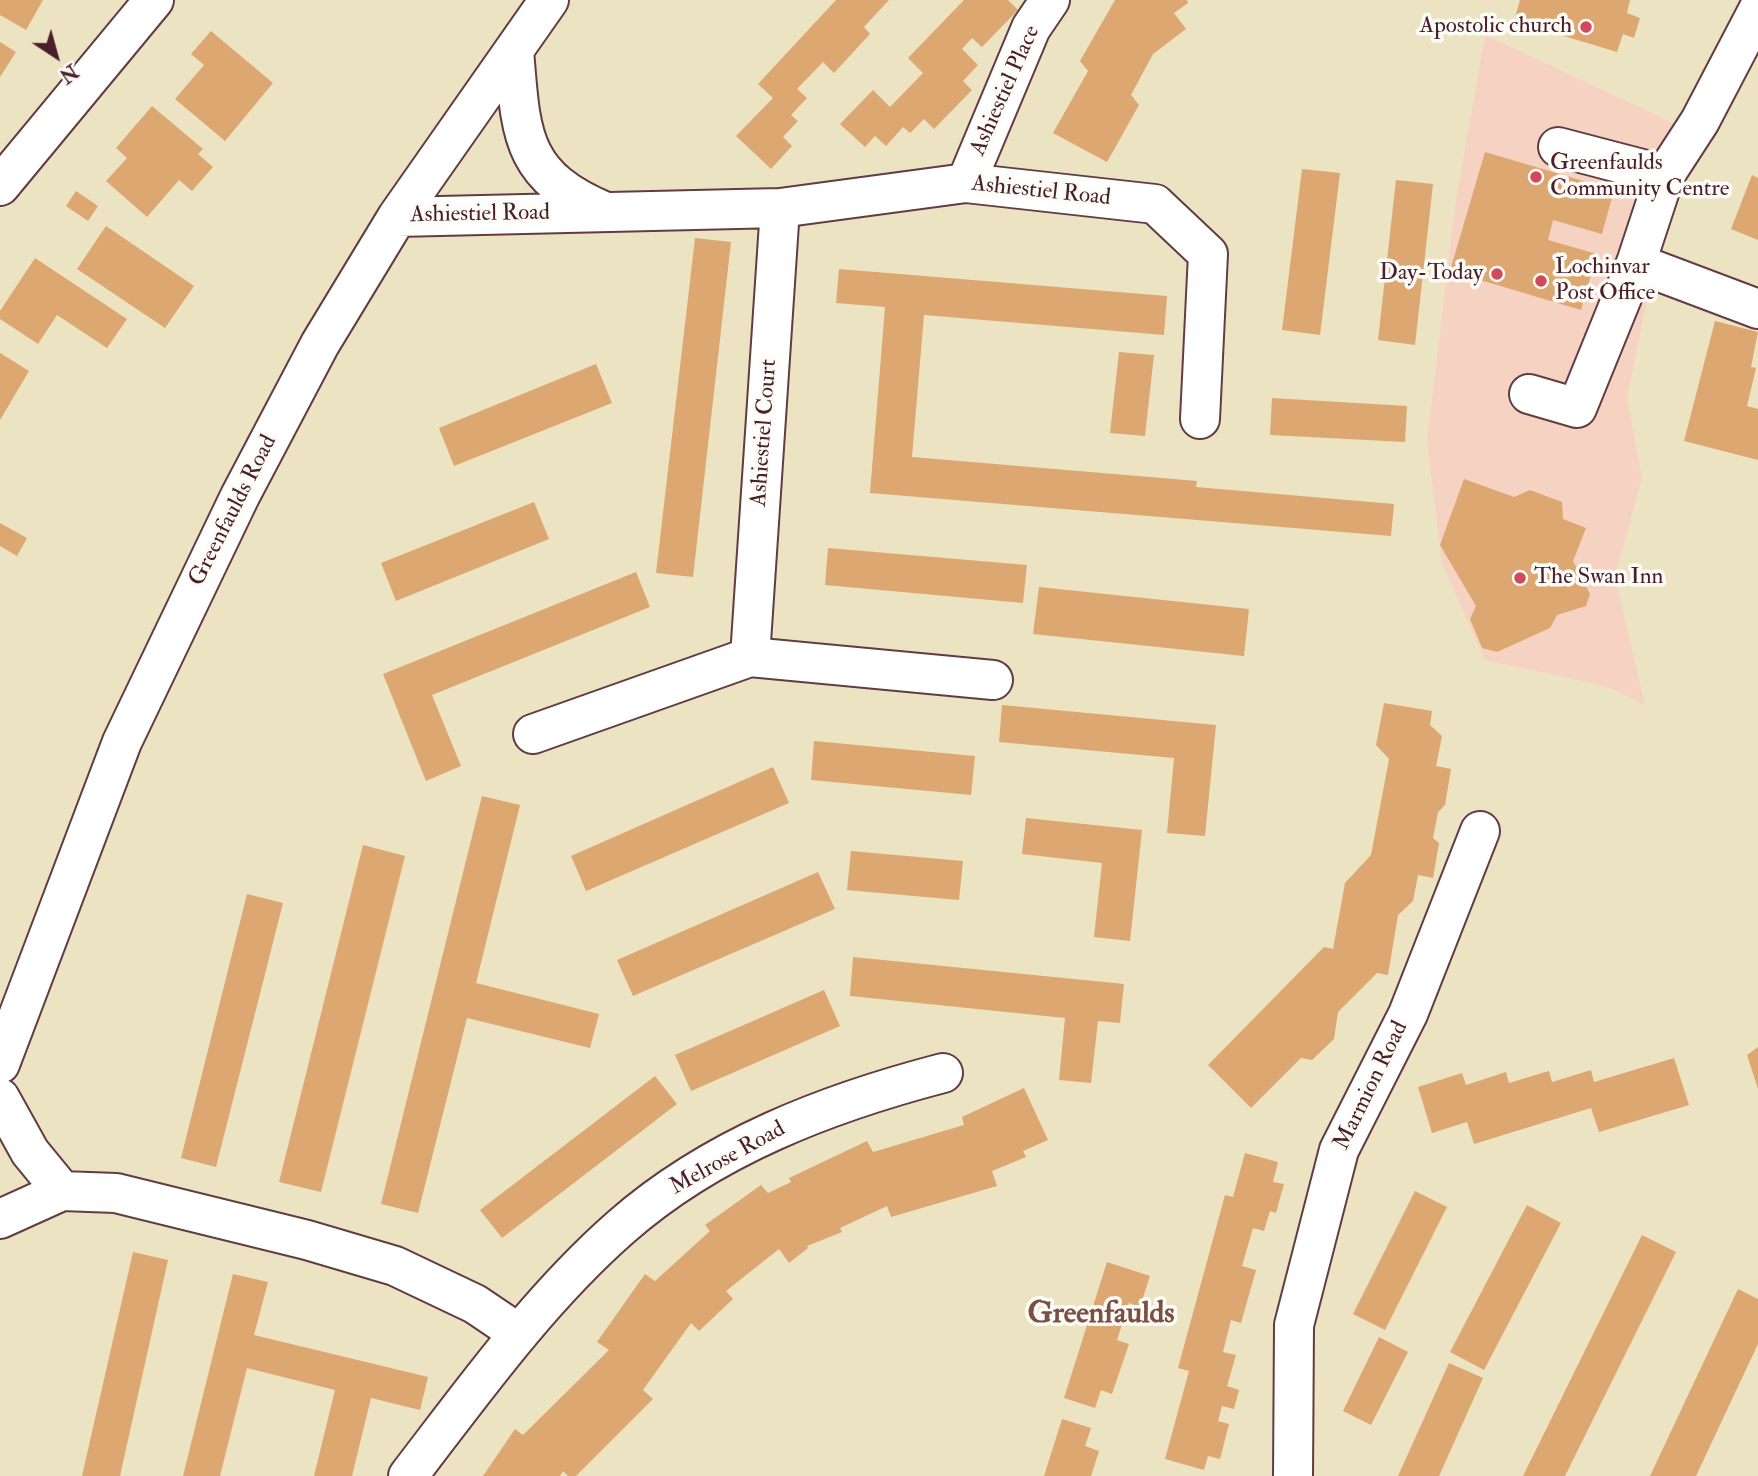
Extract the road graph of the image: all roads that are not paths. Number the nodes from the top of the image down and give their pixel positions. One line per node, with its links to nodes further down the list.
1 (153, 0): 9 (street)
2 (549, 0): 5 (street, Greenfaulds Road)
3 (1050, 0): 8 (street, Ashiestiel Place)
4 (1758, 10): 7 (street)
5 (514, 50): 11 (street, Ashiestiel Road); 12 (street, Greenfaulds Road)
6 (1558, 148): 7 (street)
7 (1665, 175): 13 (street)
8 (966, 183): 10 (street, Ashiestiel Road); 16 (street, Ashiestiel Road)
9 (0, 186)
10 (780, 208): 11 (street, Ashiestiel Road); 17 (street, Ashiestiel Court)
11 (606, 212): 12 (street, Ashiestiel Road)
12 (397, 216): 21 (street, Greenfaulds Road)
13 (1636, 263): 14 (street); 15 (street)
14 (1758, 309)
15 (1529, 394)
16 (1199, 419)
17 (750, 657): 18 (street); 19 (street)
18 (993, 680)
19 (533, 734)
20 (1480, 831): 28 (street, Marmion Road)
21 (0, 1064)
22 (943, 1073): 26 (street, Melrose Road)
23 (0, 1098): 24 (street)
24 (62, 1191): 25 (street); 26 (street)
25 (0, 1219)
26 (518, 1332): 27 (street, Melrose Road)
27 (408, 1476)
28 (1293, 1476)

